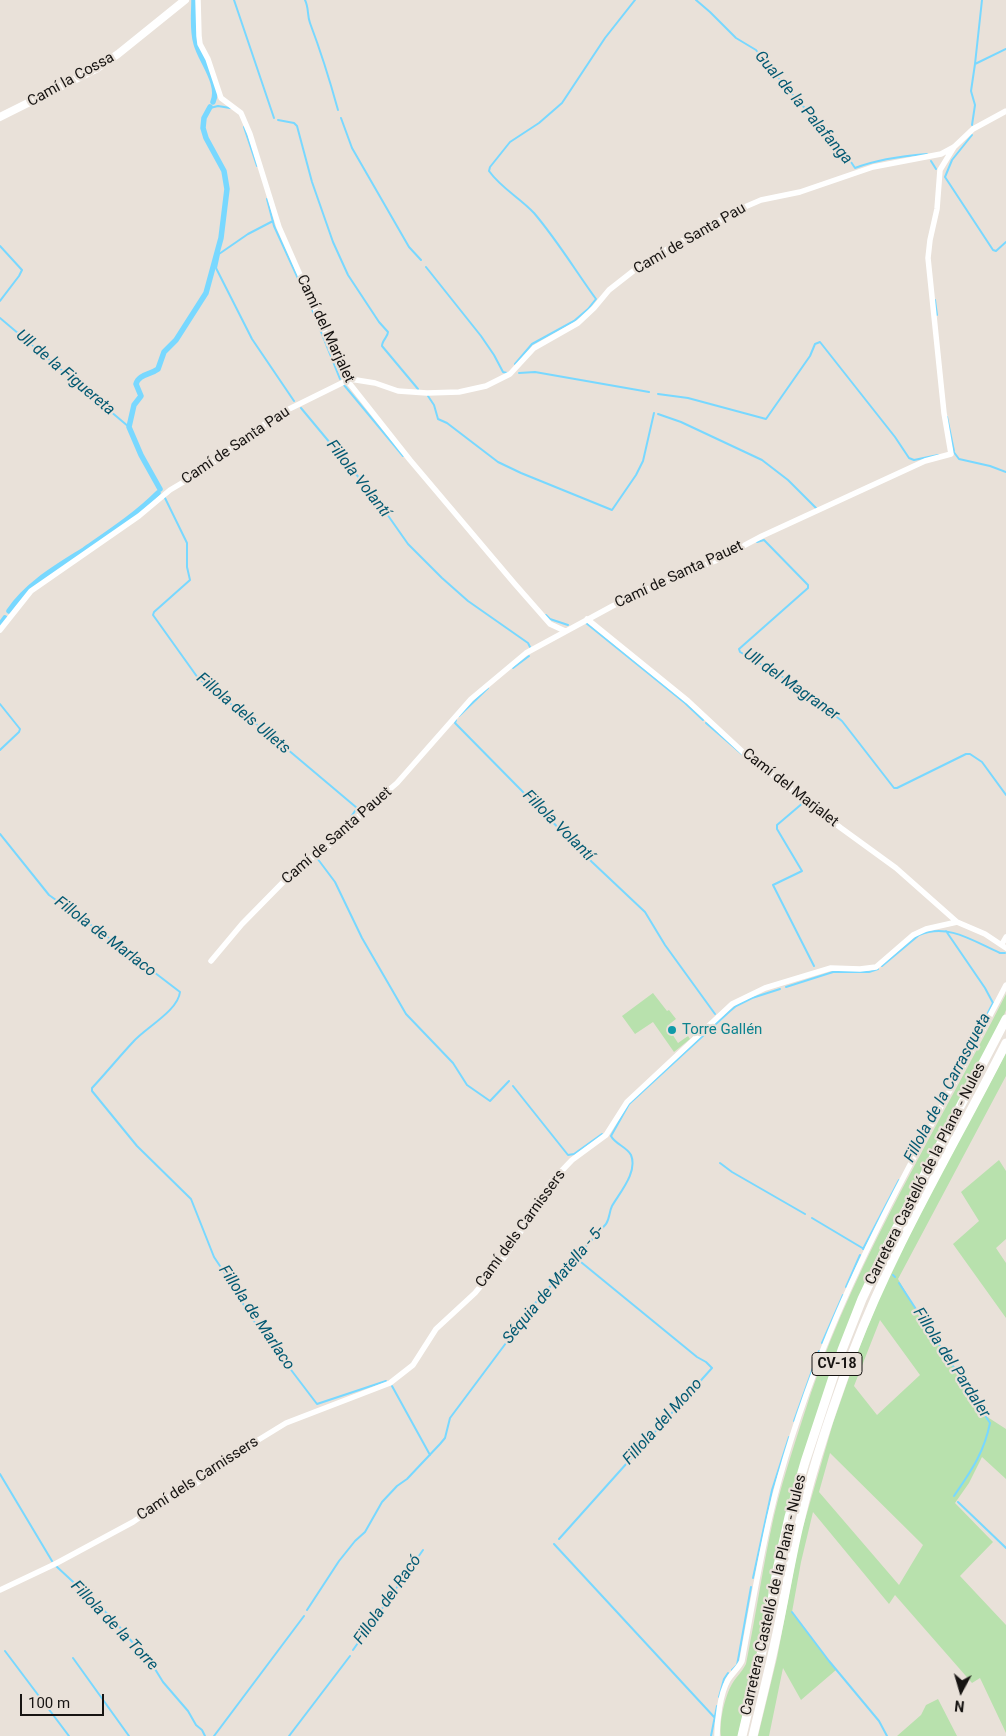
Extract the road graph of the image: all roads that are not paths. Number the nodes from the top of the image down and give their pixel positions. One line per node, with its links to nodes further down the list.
1 (185, 0): 4 (street, Camí la Cossa)
2 (198, 0): 6 (street, Camí del Marjalet)
3 (1006, 111): 5 (street, Camí de Santa Pau)
4 (0, 117)
5 (954, 147): 6 (street, Camí de Santa Pau); 7 (street, Camí de Santa Pauet)
6 (346, 380): 8 (street, Camí de Santa Pau); 9 (street, Camí del Marjalet)
7 (587, 619): 9 (street, Camí de Santa Pauet); 10 (street, Camí del Marjalet)
8 (0, 630)
9 (565, 631): 13 (street, Camí de Santa Pauet)
10 (958, 922): 12 (street, Camí del Marjalet); 17 (street, Camí dels Carnissers)
11 (1006, 937): 12 (street)
12 (1004, 946)
13 (211, 961)
14 (1006, 985): 18 (street)
15 (1006, 1019): 19 (main road, Carretera Castelló de la Plana - Nules / CV-18)
16 (1006, 1043): 20 (main road, Carretera Castelló de la Plana - Nules / CV-18)
17 (0, 1590)
18 (717, 1736)
19 (742, 1736)
20 (753, 1736)

